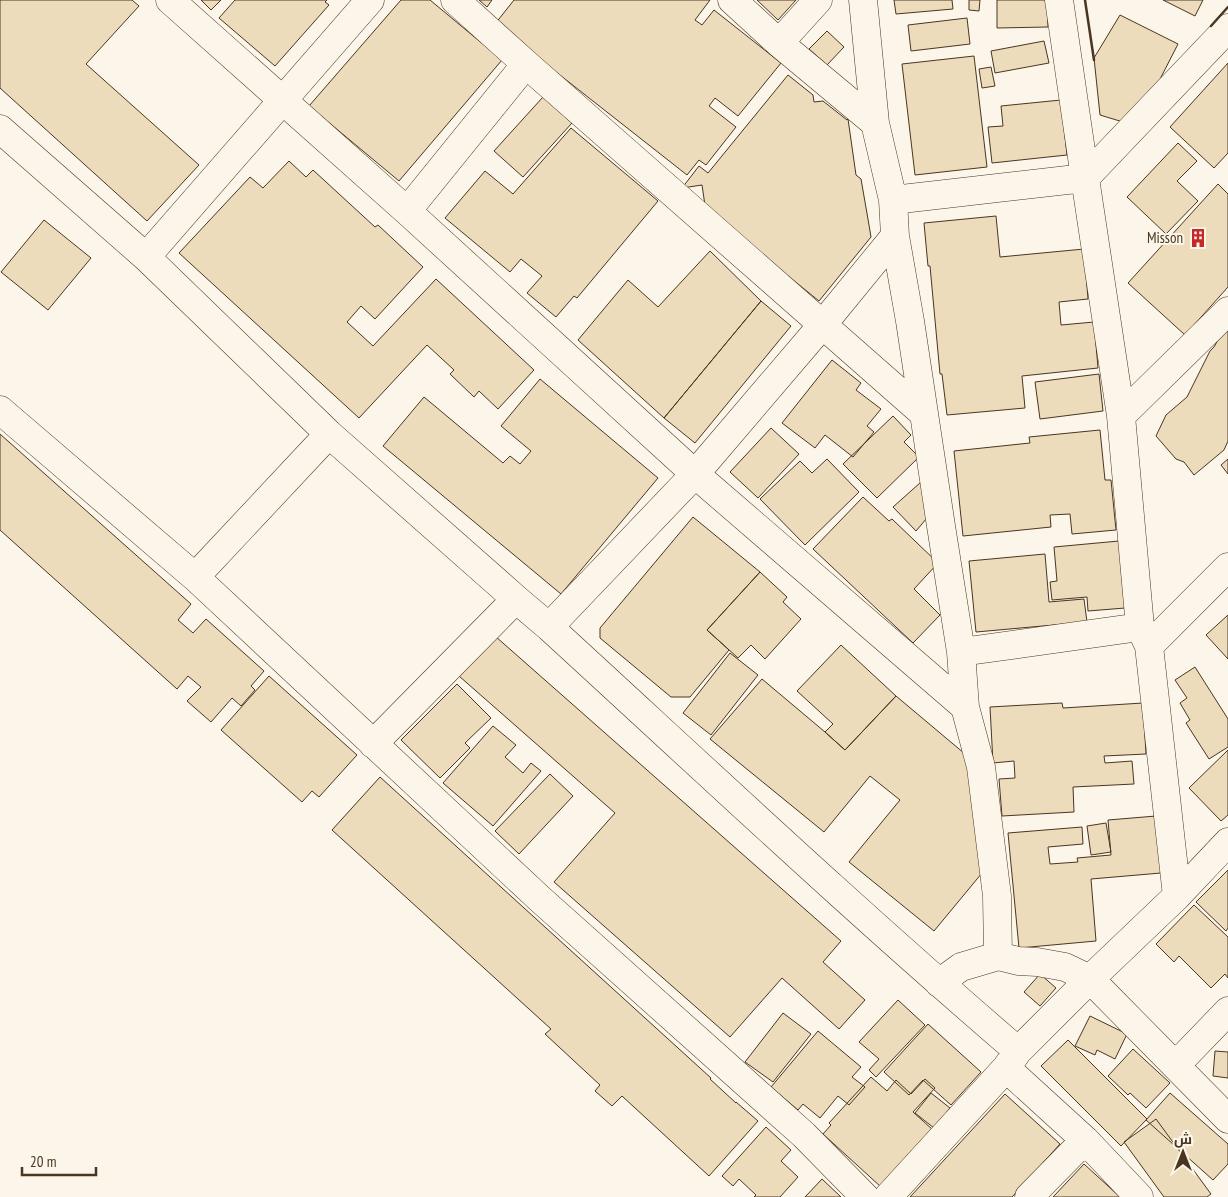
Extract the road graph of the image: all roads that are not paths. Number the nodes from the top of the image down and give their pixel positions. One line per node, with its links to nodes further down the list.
1 (170, 0): 11 (street)
2 (370, 0): 11 (street)
3 (456, 0): 10 (street)
4 (732, 0): 9 (street)
5 (818, 0): 9 (street)
6 (863, 0): 12 (street)
7 (1059, 0): 14 (street)
8 (1228, 28): 14 (street)
9 (779, 43): 12 (street)
10 (526, 64): 16 (street); 20 (street)
11 (282, 100): 16 (street); 18 (street)
12 (875, 123): 15 (street)
13 (0, 128): 18 (street)
14 (1084, 178): 15 (street); 23 (street)
15 (893, 200): 17 (street)
16 (407, 211): 25 (street)
17 (895, 236): 20 (street); 22 (street)
18 (146, 257): 24 (street)
19 (1228, 311): 23 (street)
20 (823, 324): 22 (street); 25 (street)
21 (0, 410): 27 (street)
22 (923, 413): 31 (street)
23 (1121, 416): 30 (street)
24 (329, 434): 27 (street); 28 (street)
25 (695, 474): 29 (street); 32 (street)
26 (1228, 567): 30 (street)
27 (195, 577): 33 (street)
28 (516, 599): 29 (street); 33 (street)
29 (549, 627): 38 (street)
30 (1144, 636): 31 (street); 35 (street)
31 (961, 652): 32 (street)
32 (965, 707): 36 (street)
33 (373, 744): 44 (street)
34 (1228, 842): 35 (street)
35 (1177, 896): 37 (street)
36 (998, 956): 37 (street); 38 (street)
37 (1090, 979): 40 (street); 41 (street)
38 (940, 984): 40 (street)
39 (1228, 1011): 41 (street)
40 (1012, 1059): 43 (street); 45 (street)
41 (1176, 1065): 42 (street)
42 (1228, 1119)
43 (1085, 1140): 46 (street); 47 (street)
44 (865, 1197)
45 (888, 1197)
46 (1029, 1197)
47 (1139, 1197)

